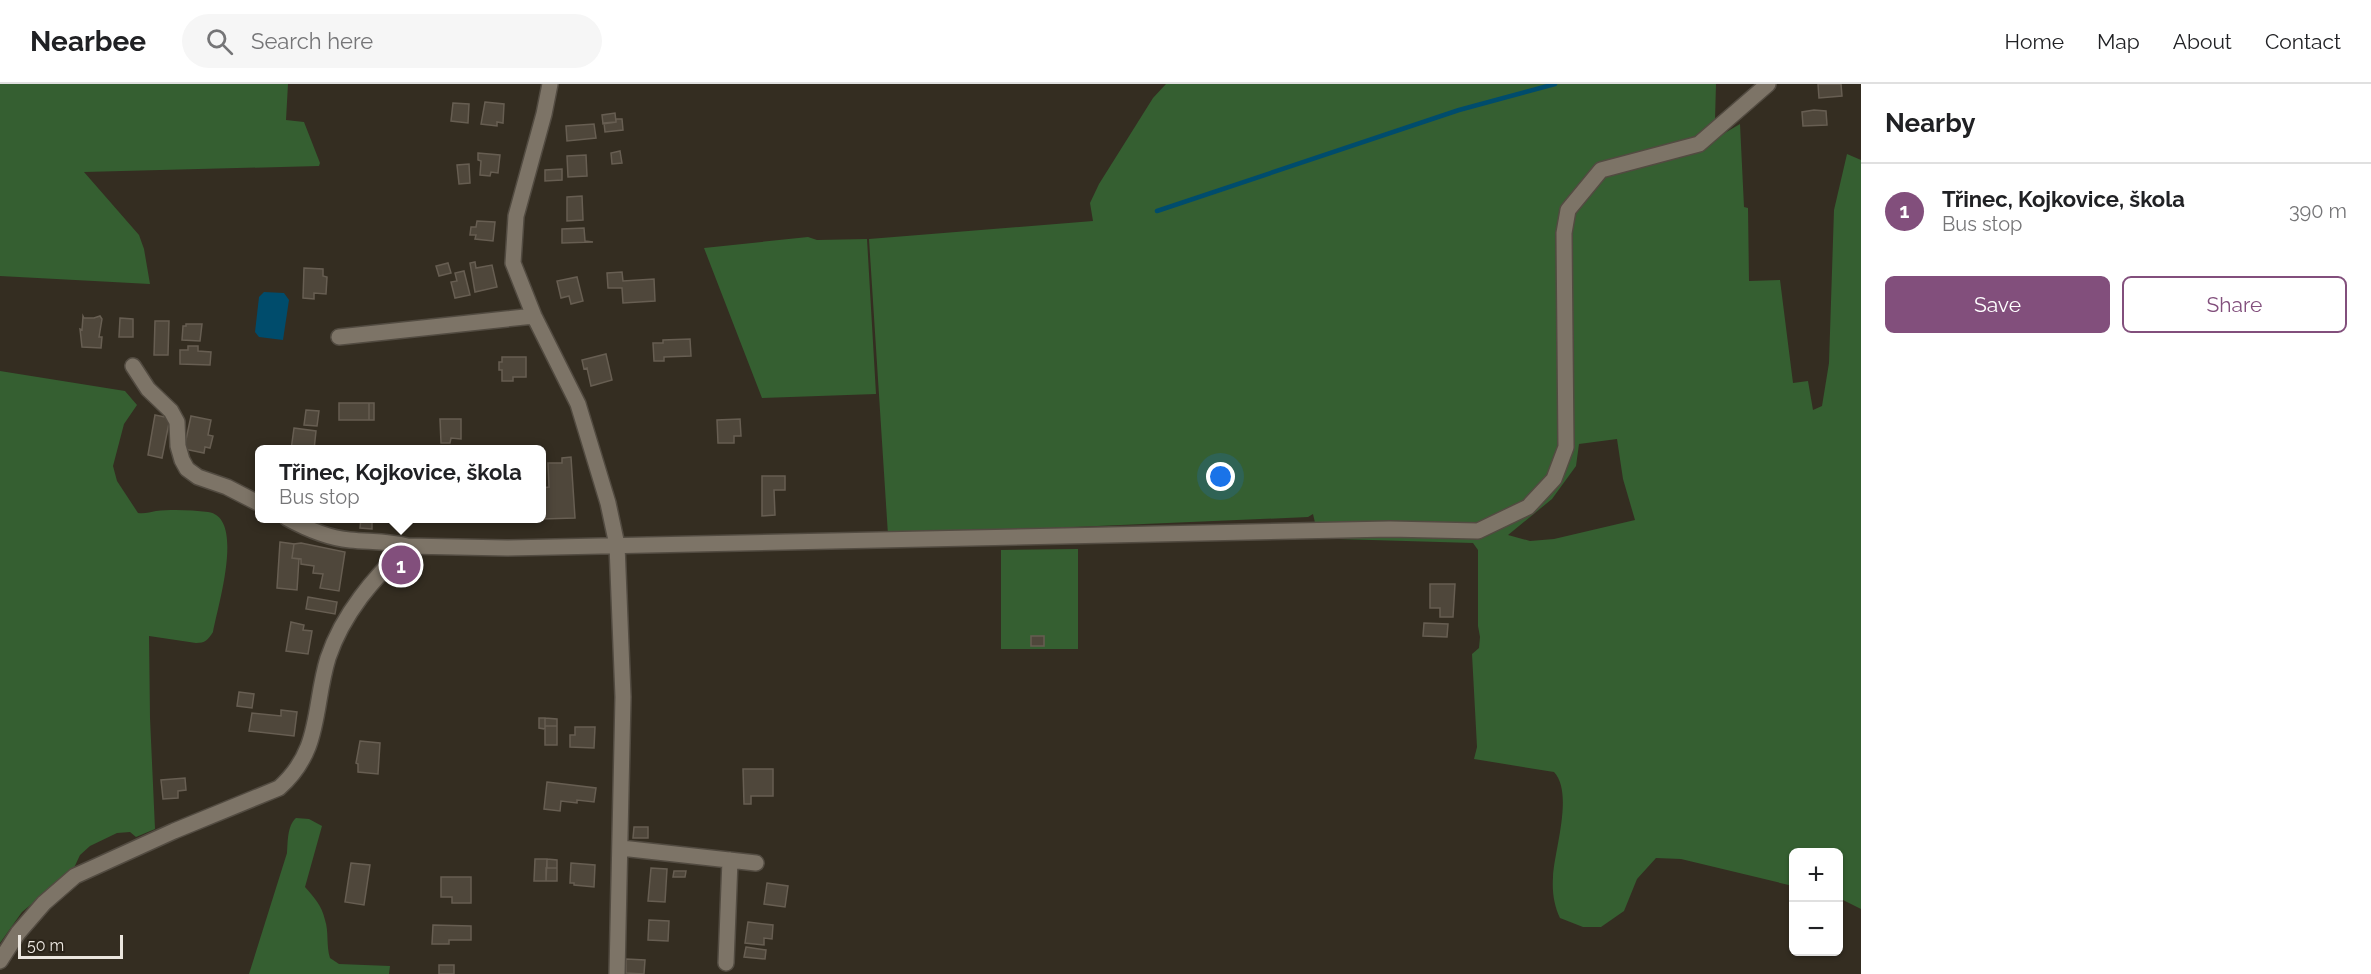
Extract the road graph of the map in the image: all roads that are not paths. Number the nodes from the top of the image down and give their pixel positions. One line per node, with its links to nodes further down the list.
1 (550, 84): 3 (street)
2 (1768, 84): 8 (street)
3 (534, 316): 4 (street); 8 (street)
4 (339, 337)
5 (134, 366): 6 (street)
6 (255, 501)
7 (295, 523): 9 (street)
8 (617, 545): 9 (street); 10 (street)
9 (407, 546): 13 (street)
10 (621, 848): 11 (street); 15 (street)
11 (730, 860): 12 (street); 14 (street)
12 (756, 863)
13 (0, 961)
14 (726, 963)
15 (617, 974)

